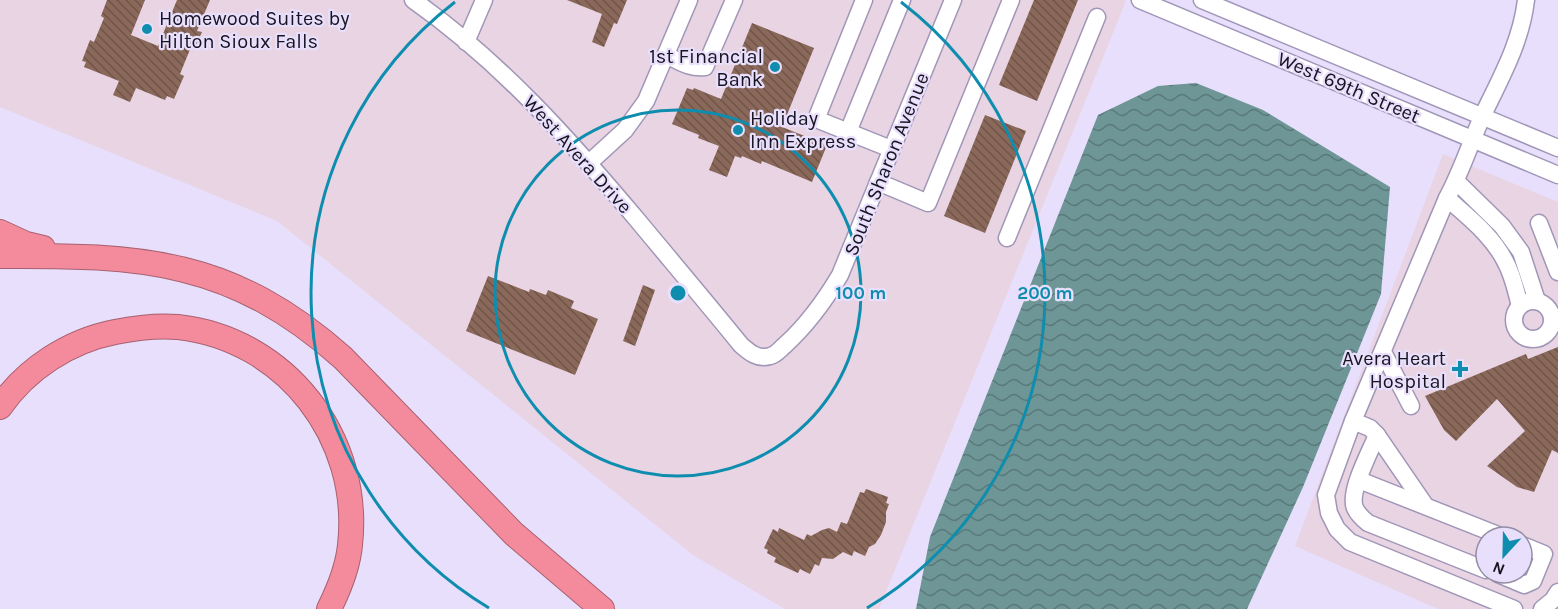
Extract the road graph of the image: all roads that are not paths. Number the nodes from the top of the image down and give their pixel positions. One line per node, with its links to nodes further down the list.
1 (413, 0): 13 (street, West Avera Drive)
2 (484, 0): 13 (street)
3 (689, 0): 14 (street)
4 (734, 0): 14 (street)
5 (864, 0): 16 (street)
6 (902, 0): 16 (street)
7 (953, 0): 19 (street, South Sharon Avenue)
8 (1011, 0): 23 (street)
9 (1140, 0): 17 (street, West 69th Street)
10 (1202, 0): 15 (street, West 69th Street)
11 (1526, 0): 15 (street)
12 (1097, 17): 27 (street)
13 (466, 42): 20 (street, West Avera Drive)
14 (666, 55): 20 (street)
15 (1483, 117): 17 (street); 18 (street, West 69th Street)
16 (849, 132): 19 (street)
17 (1473, 139): 21 (street, West 69th Street); 22 (street)
18 (1558, 148)
19 (891, 149): 23 (street, South Sharon Avenue)
20 (589, 163): 33 (street, West Avera Drive)
21 (1558, 175)
22 (1456, 181): 24 (street); 31 (street)
23 (878, 182): 33 (street, South Sharon Avenue)
24 (1447, 198): 32 (street); 34 (street)
25 (1539, 223): 30 (street)
26 (0, 231): 29 (highway)
27 (1007, 238)
28 (0, 256): 29 (highway)
29 (92, 256): 49 (highway)
30 (1557, 265)
31 (1537, 301): 32 (street); 32 (street)
32 (1520, 306)
33 (726, 327)
34 (1383, 352): 35 (street); 37 (street)
35 (1411, 406)
36 (0, 407): 48 (highway)
37 (1353, 421): 38 (street); 47 (street)
38 (1377, 435): 39 (street); 40 (street)
39 (1359, 480): 40 (street); 43 (street)
40 (1425, 505): 41 (street)
41 (1474, 525)
42 (1534, 550): 44 (street)
43 (1474, 565)
44 (1534, 579)
45 (1491, 585): 47 (street)
46 (1558, 592): 51 (street)
47 (1488, 599): 50 (street)
48 (329, 609)
49 (603, 609)
50 (1514, 609)
51 (1542, 609)

